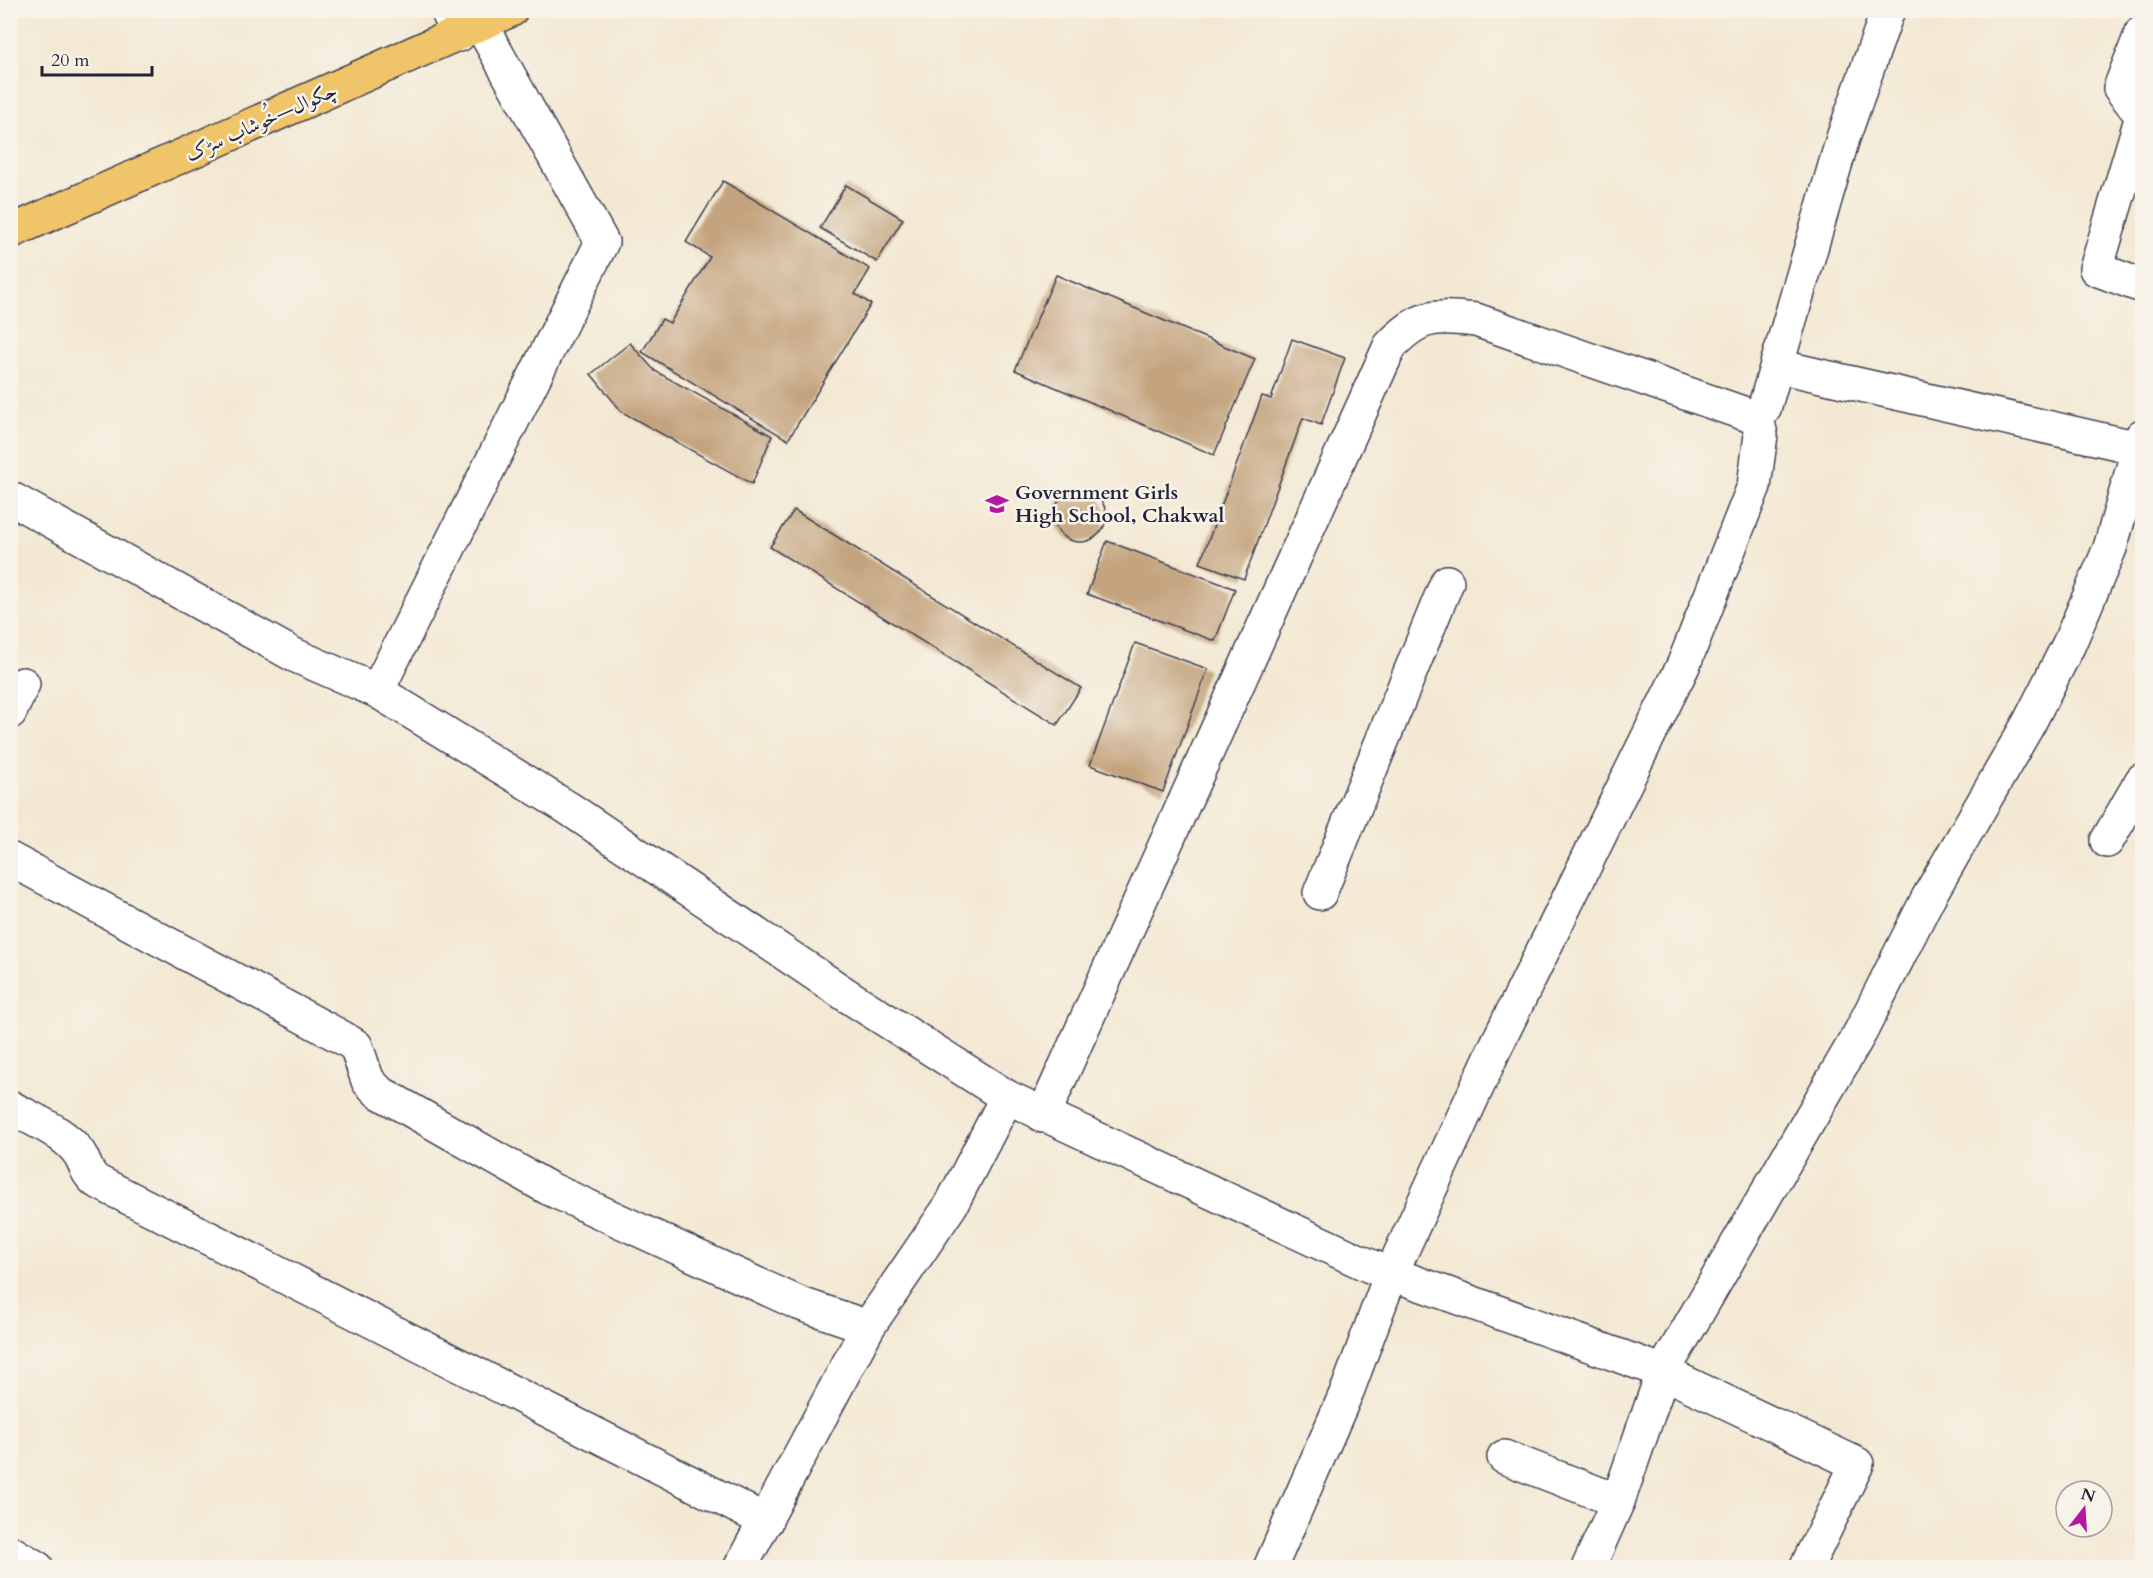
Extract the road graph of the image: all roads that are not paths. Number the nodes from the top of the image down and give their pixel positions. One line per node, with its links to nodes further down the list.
1 (512, 10): 3 (highway, چکوال—خُوشاب سڑک)
2 (1888, 10): 7 (street)
3 (462, 23): 5 (highway, چکوال—خُوشاب سڑک); 13 (street)
4 (2142, 32): 6 (street)
5 (10, 232)
6 (2142, 286)
7 (1777, 366): 8 (street); 9 (street)
8 (1757, 418): 20 (street); 21 (street)
9 (2141, 442): 10 (street)
10 (2135, 489): 23 (street)
11 (10, 498): 13 (street)
12 (1447, 582): 17 (street)
13 (377, 691): 18 (street)
14 (2142, 780): 15 (street)
15 (2107, 841)
16 (10, 859): 22 (street)
17 (1320, 892)
18 (1007, 1097): 20 (street); 22 (street)
19 (10, 1107): 26 (street)
20 (1043, 1116): 21 (street)
21 (1391, 1274): 23 (street); 30 (street)
22 (868, 1327): 26 (street)
23 (1663, 1372): 25 (street); 32 (street)
24 (1504, 1457): 25 (street)
25 (1618, 1501): 31 (street)
26 (766, 1521): 29 (street)
27 (10, 1552): 28 (street)
28 (38, 1568)
29 (740, 1568)
30 (1270, 1568)
31 (1588, 1568)
32 (1806, 1568)

